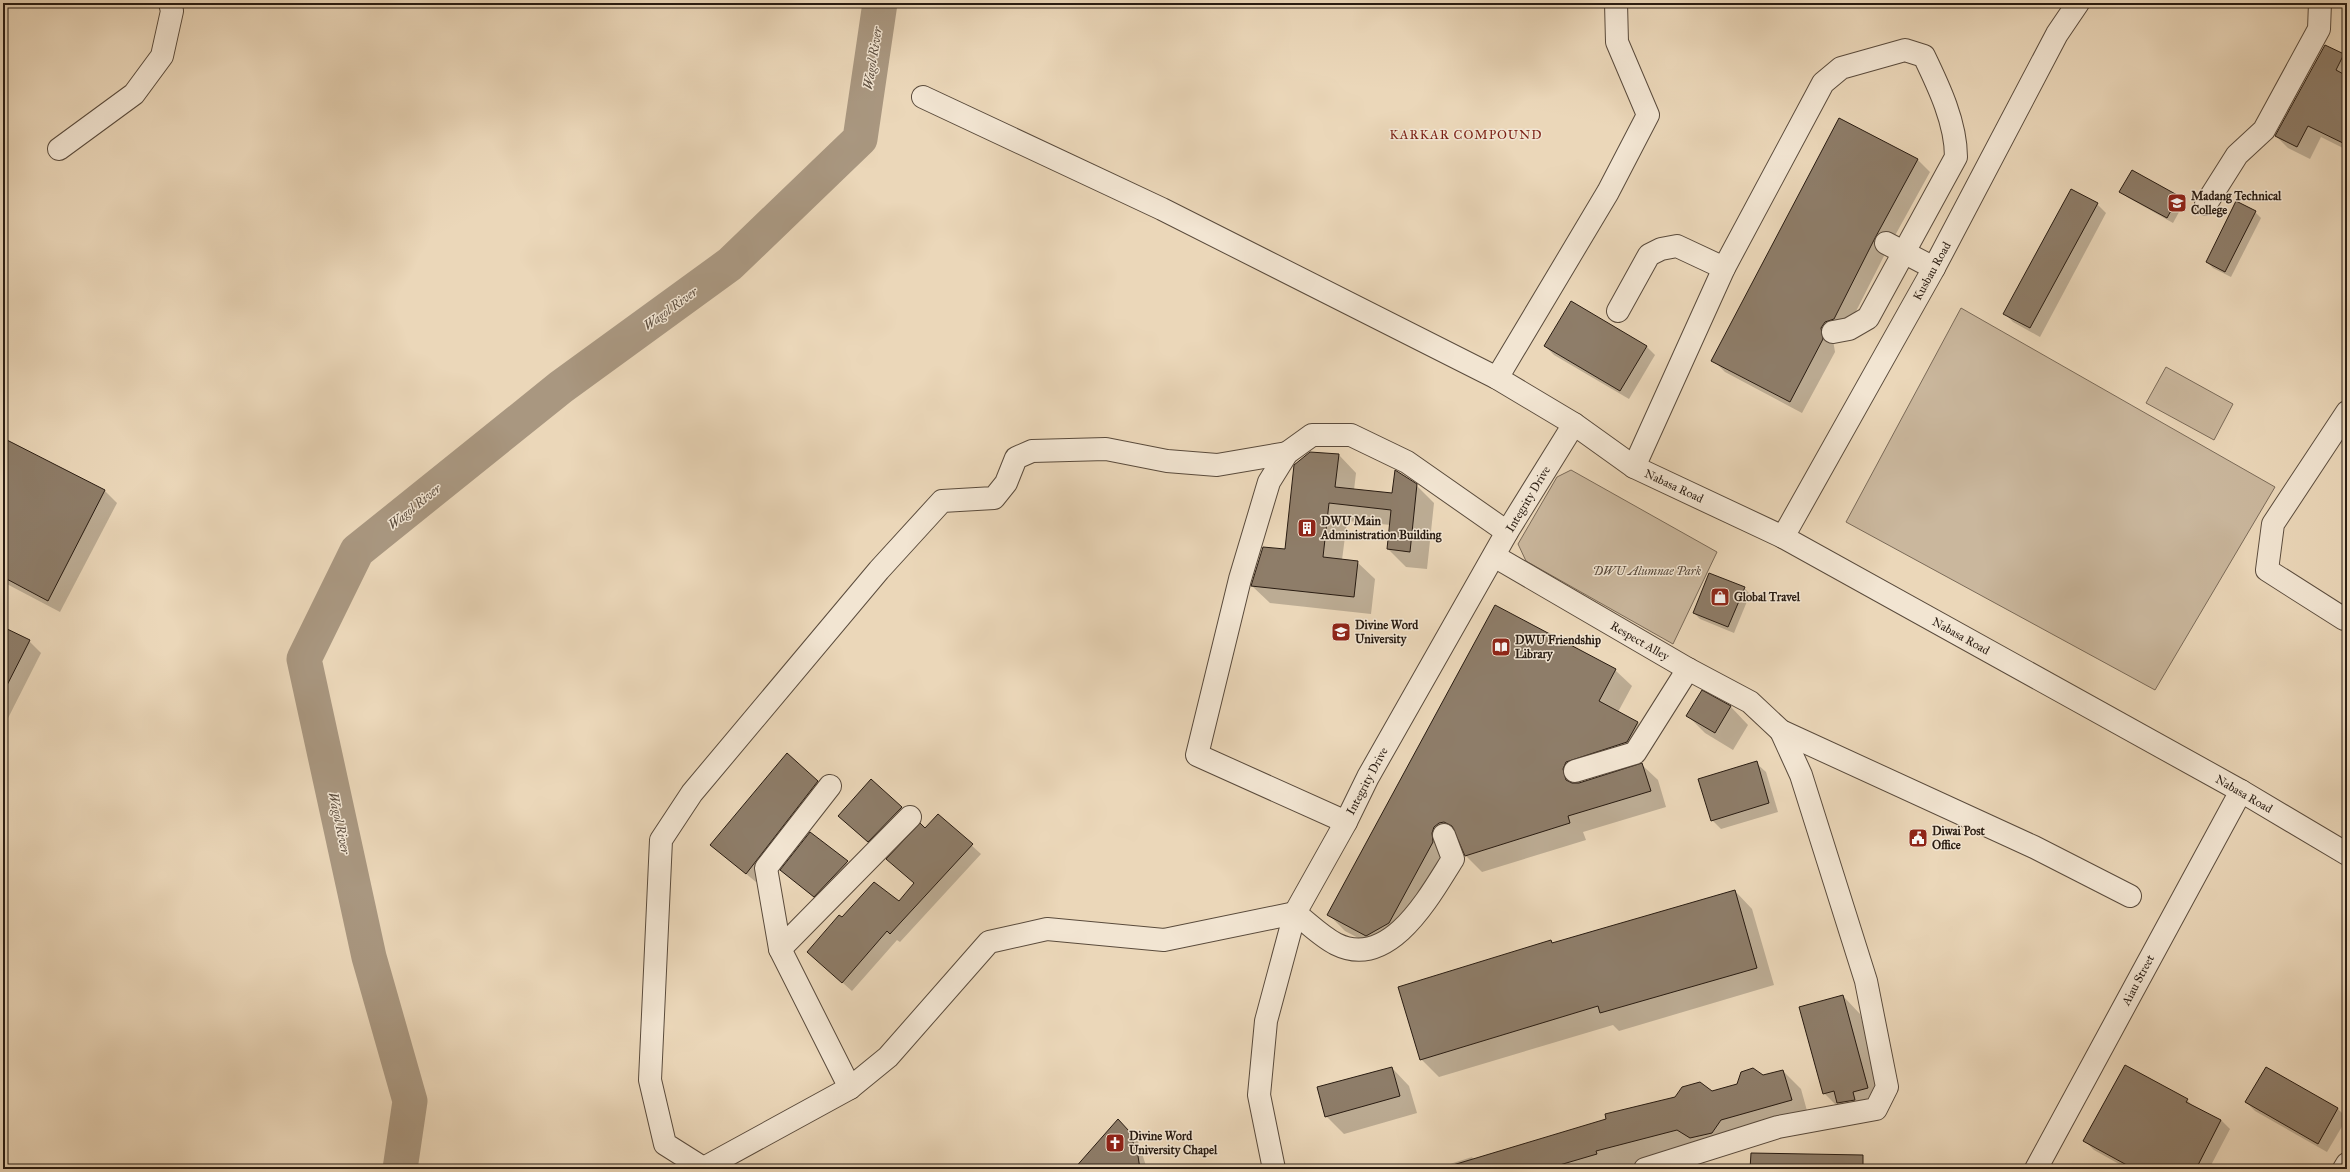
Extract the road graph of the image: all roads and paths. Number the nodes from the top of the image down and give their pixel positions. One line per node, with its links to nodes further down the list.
1 (170, 3): 6 (street)
2 (1616, 3): 13 (street)
3 (2320, 3): 7 (street)
4 (2074, 4): 10 (street, Kusbau Road)
5 (923, 97): 13 (street, Nabasa Road)
6 (60, 149)
7 (2206, 204)
8 (1895, 248): 9 (street); 10 (street); 12 (street)
9 (1724, 268): 11 (street); 17 (street)
10 (1934, 268): 19 (street, Kusbau Road)
11 (1618, 311)
12 (1833, 332)
13 (1498, 378): 15 (street, Nabasa Road)
14 (2347, 412): 21 (street)
15 (1574, 424): 17 (street, Nabasa Road); 18 (street, Integrity Drive)
16 (1287, 453): 18 (street); 28 (street); 36 (street)
17 (1634, 467): 19 (street, Nabasa Road)
18 (1507, 532): 20 (street, Integrity Drive)
19 (1783, 538): 26 (street, Nabasa Road)
20 (1494, 556): 22 (street, Respect Alley); 28 (street, Integrity Drive)
21 (2344, 619)
22 (1688, 669): 23 (street, Respect Alley); 24 (street)
23 (1781, 731): 31 (street); 38 (street)
24 (1575, 771)
25 (830, 786): 33 (street)
26 (2241, 791): 30 (street, Nabasa Road); 39 (street, Aiau Street)
27 (910, 817): 33 (street)
28 (1346, 822): 32 (street, Integrity Drive)
29 (1444, 835): 32 (street)
30 (2347, 854)
31 (2130, 896)
32 (1295, 913): 34 (street); 37 (street, Integrity Drive)
33 (780, 949): 34 (street)
34 (850, 1088): 36 (street)
35 (2347, 1164): 40 (street)
36 (702, 1168)
37 (1274, 1169)
38 (1645, 1169)
39 (2036, 1169)
40 (2344, 1169)

